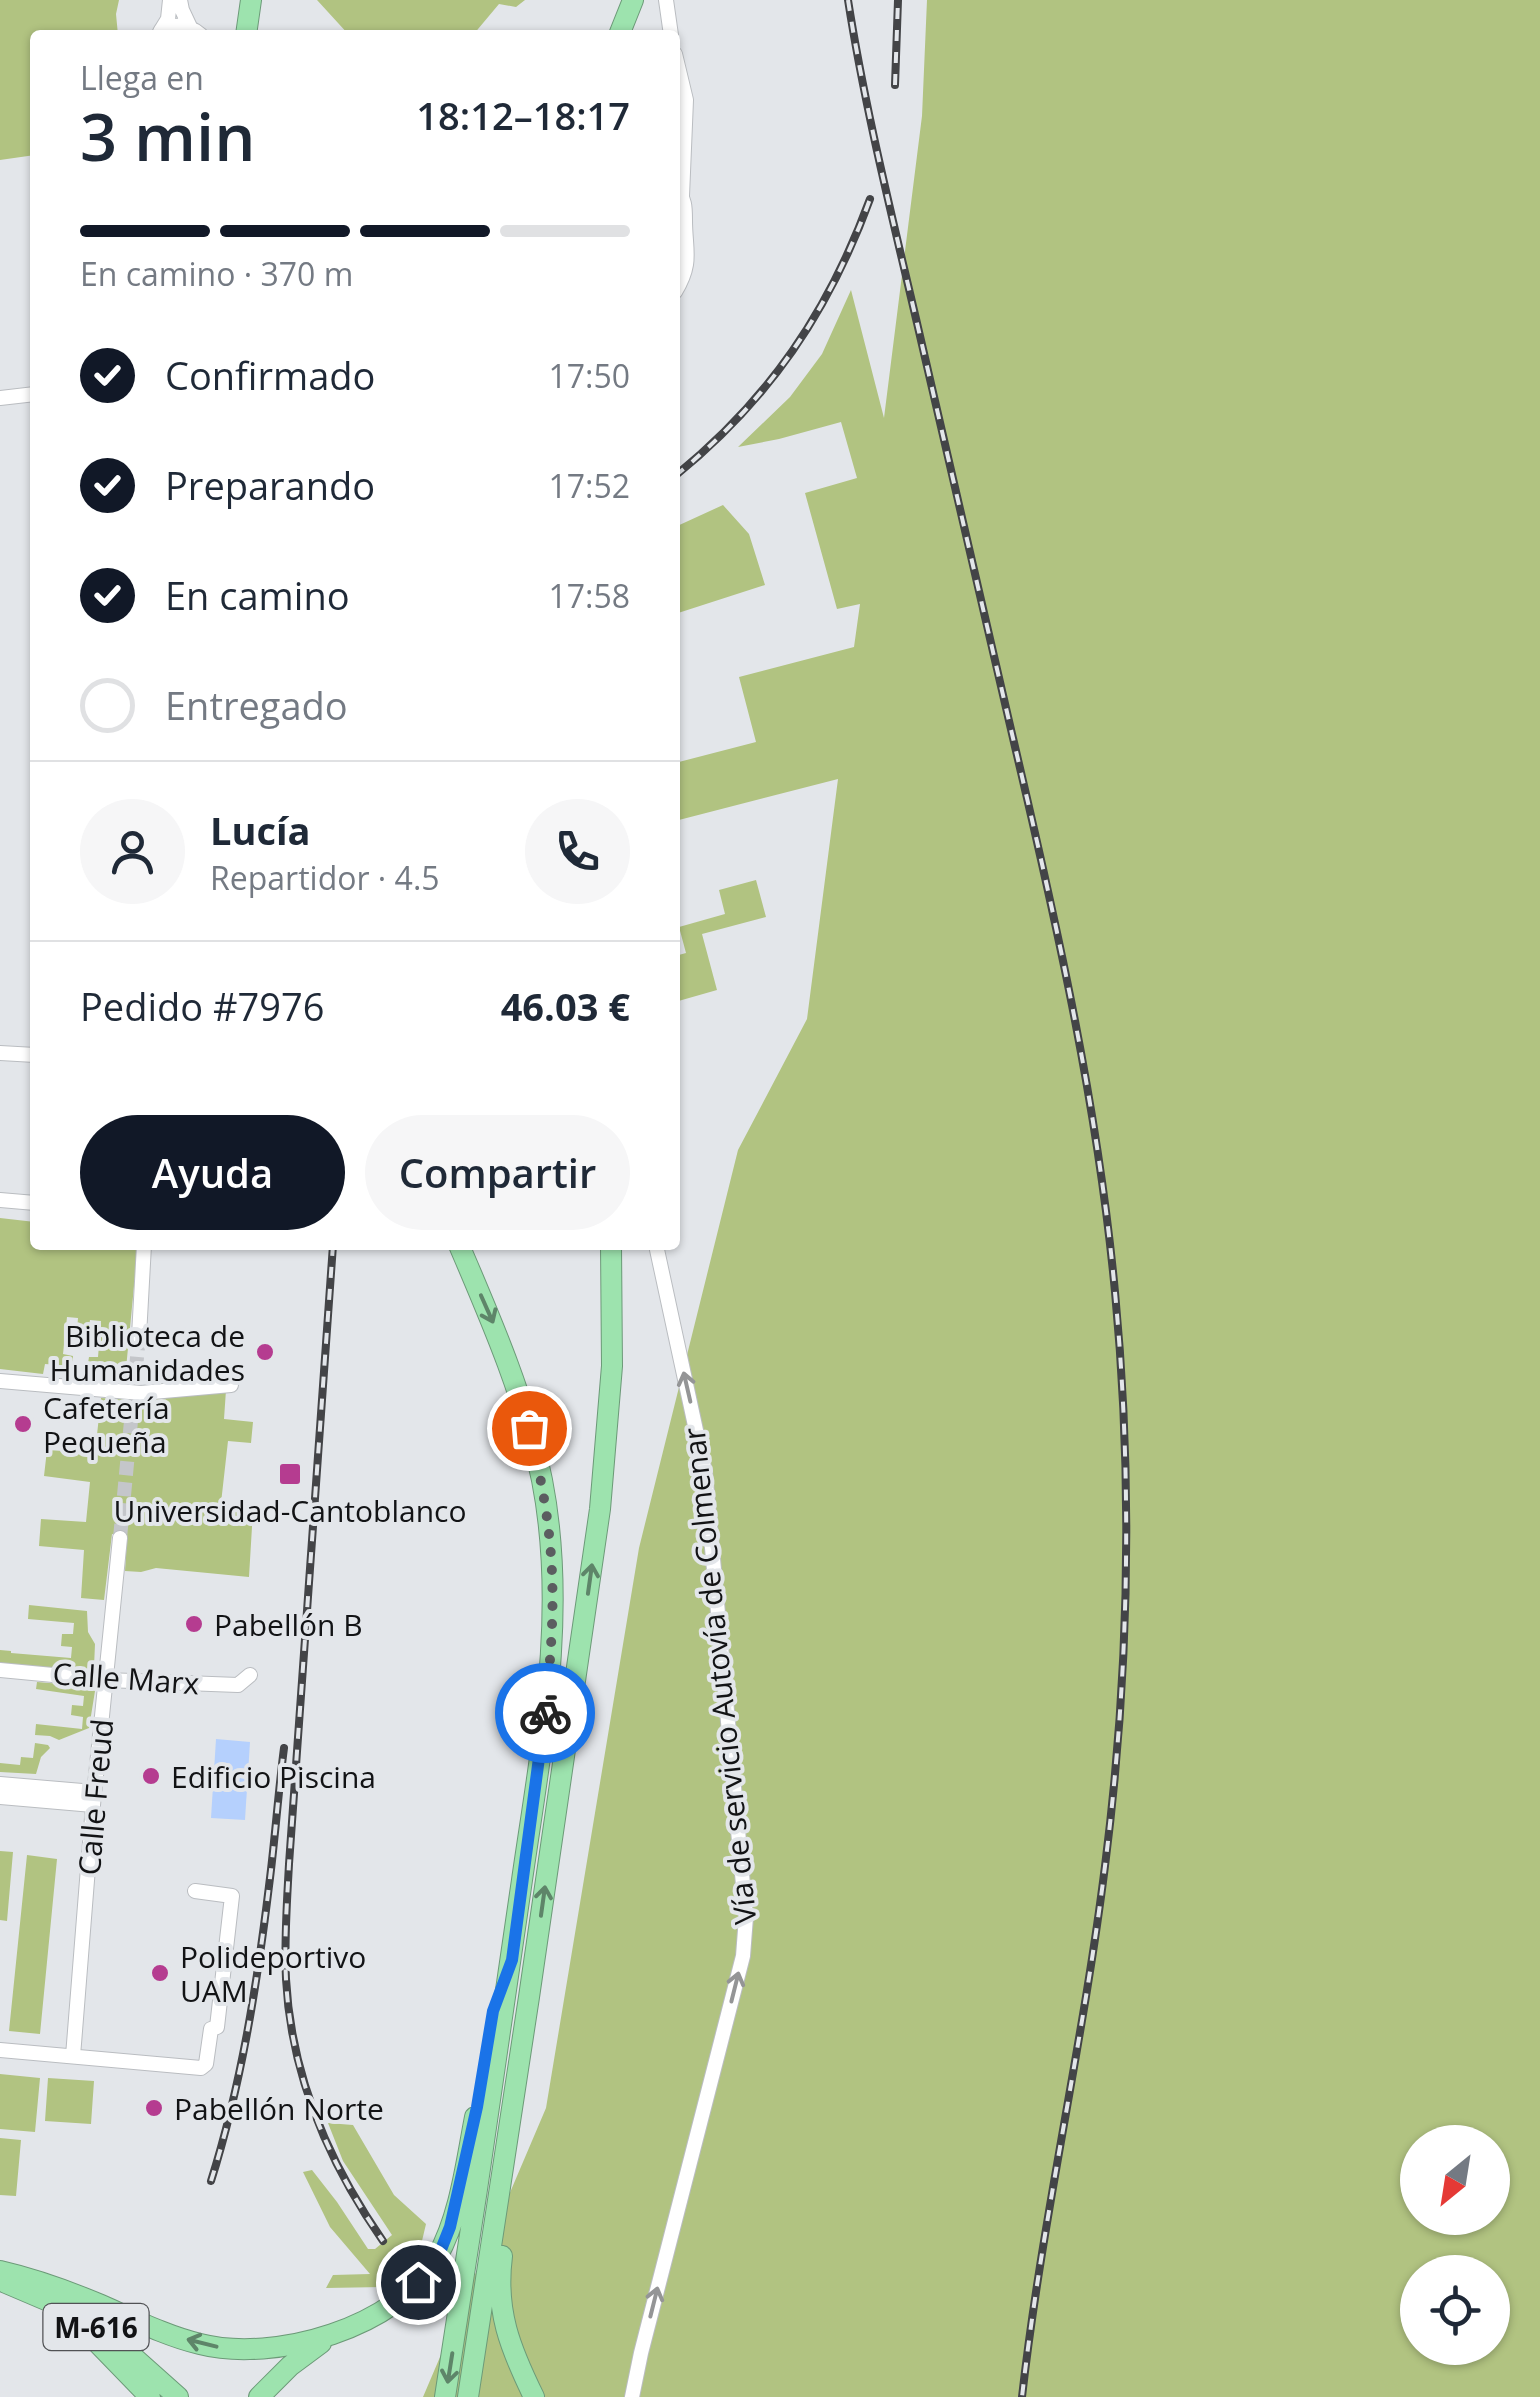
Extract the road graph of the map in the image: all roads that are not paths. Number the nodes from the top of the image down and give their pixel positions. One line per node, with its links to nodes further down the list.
1 (170, 0): 6 (street)
2 (180, 0): 9 (street)
3 (250, 0): 10 (highway)
4 (633, 0): 11 (highway)
5 (666, 0): 12 (street)
6 (161, 30)
7 (167, 30): 8 (street)
8 (193, 30)
9 (195, 30)
10 (247, 30)
11 (620, 30)
12 (670, 30)
13 (680, 75): 14 (street)
14 (680, 180)
15 (680, 196): 16 (street)
16 (680, 229): 17 (street)
17 (680, 281)
18 (30, 395): 19 (street)
19 (0, 398)
20 (0, 1053): 21 (street)
21 (30, 1056)
22 (0, 1204): 23 (street)
23 (30, 1207)
24 (144, 1250): 28 (street)
25 (461, 1250): 39 (highway, one-way to 39)
26 (611, 1250): 40 (highway, one-way to 26)
27 (657, 1250): 55 (street, Vía de servicio Autovía de Colmenar, one-way to 27)
28 (139, 1336)
29 (0, 1381): 30 (street)
30 (231, 1385)
31 (120, 1538): 34 (street, Calle Freud)
32 (0, 1670): 34 (street, Calle Marx)
33 (250, 1675): 34 (street, Calle Marx)
34 (106, 1680): 37 (street, Calle Freud)
35 (0, 1784): 37 (street)
36 (0, 1797): 37 (street)
37 (94, 1799): 42 (street, Calle Freud)
38 (195, 1892): 42 (street)
39 (512, 1960): 47 (highway); 52 (highway, one-way to 52)
40 (530, 1998): 53 (highway); 54 (highway)
41 (0, 2050): 42 (street)
42 (73, 2056)
43 (0, 2270): 47 (highway, one-way to 43)
44 (0, 2280): 50 (highway, M-616)
45 (0, 2292): 46 (highway, M-616)
46 (84, 2329): 48 (highway); 49 (highway, M-616)
47 (300, 2349): 51 (highway)
48 (150, 2397)
49 (166, 2397)
50 (178, 2397)
51 (259, 2397)
52 (445, 2397)
53 (468, 2397)
54 (534, 2397)
55 (632, 2397)

